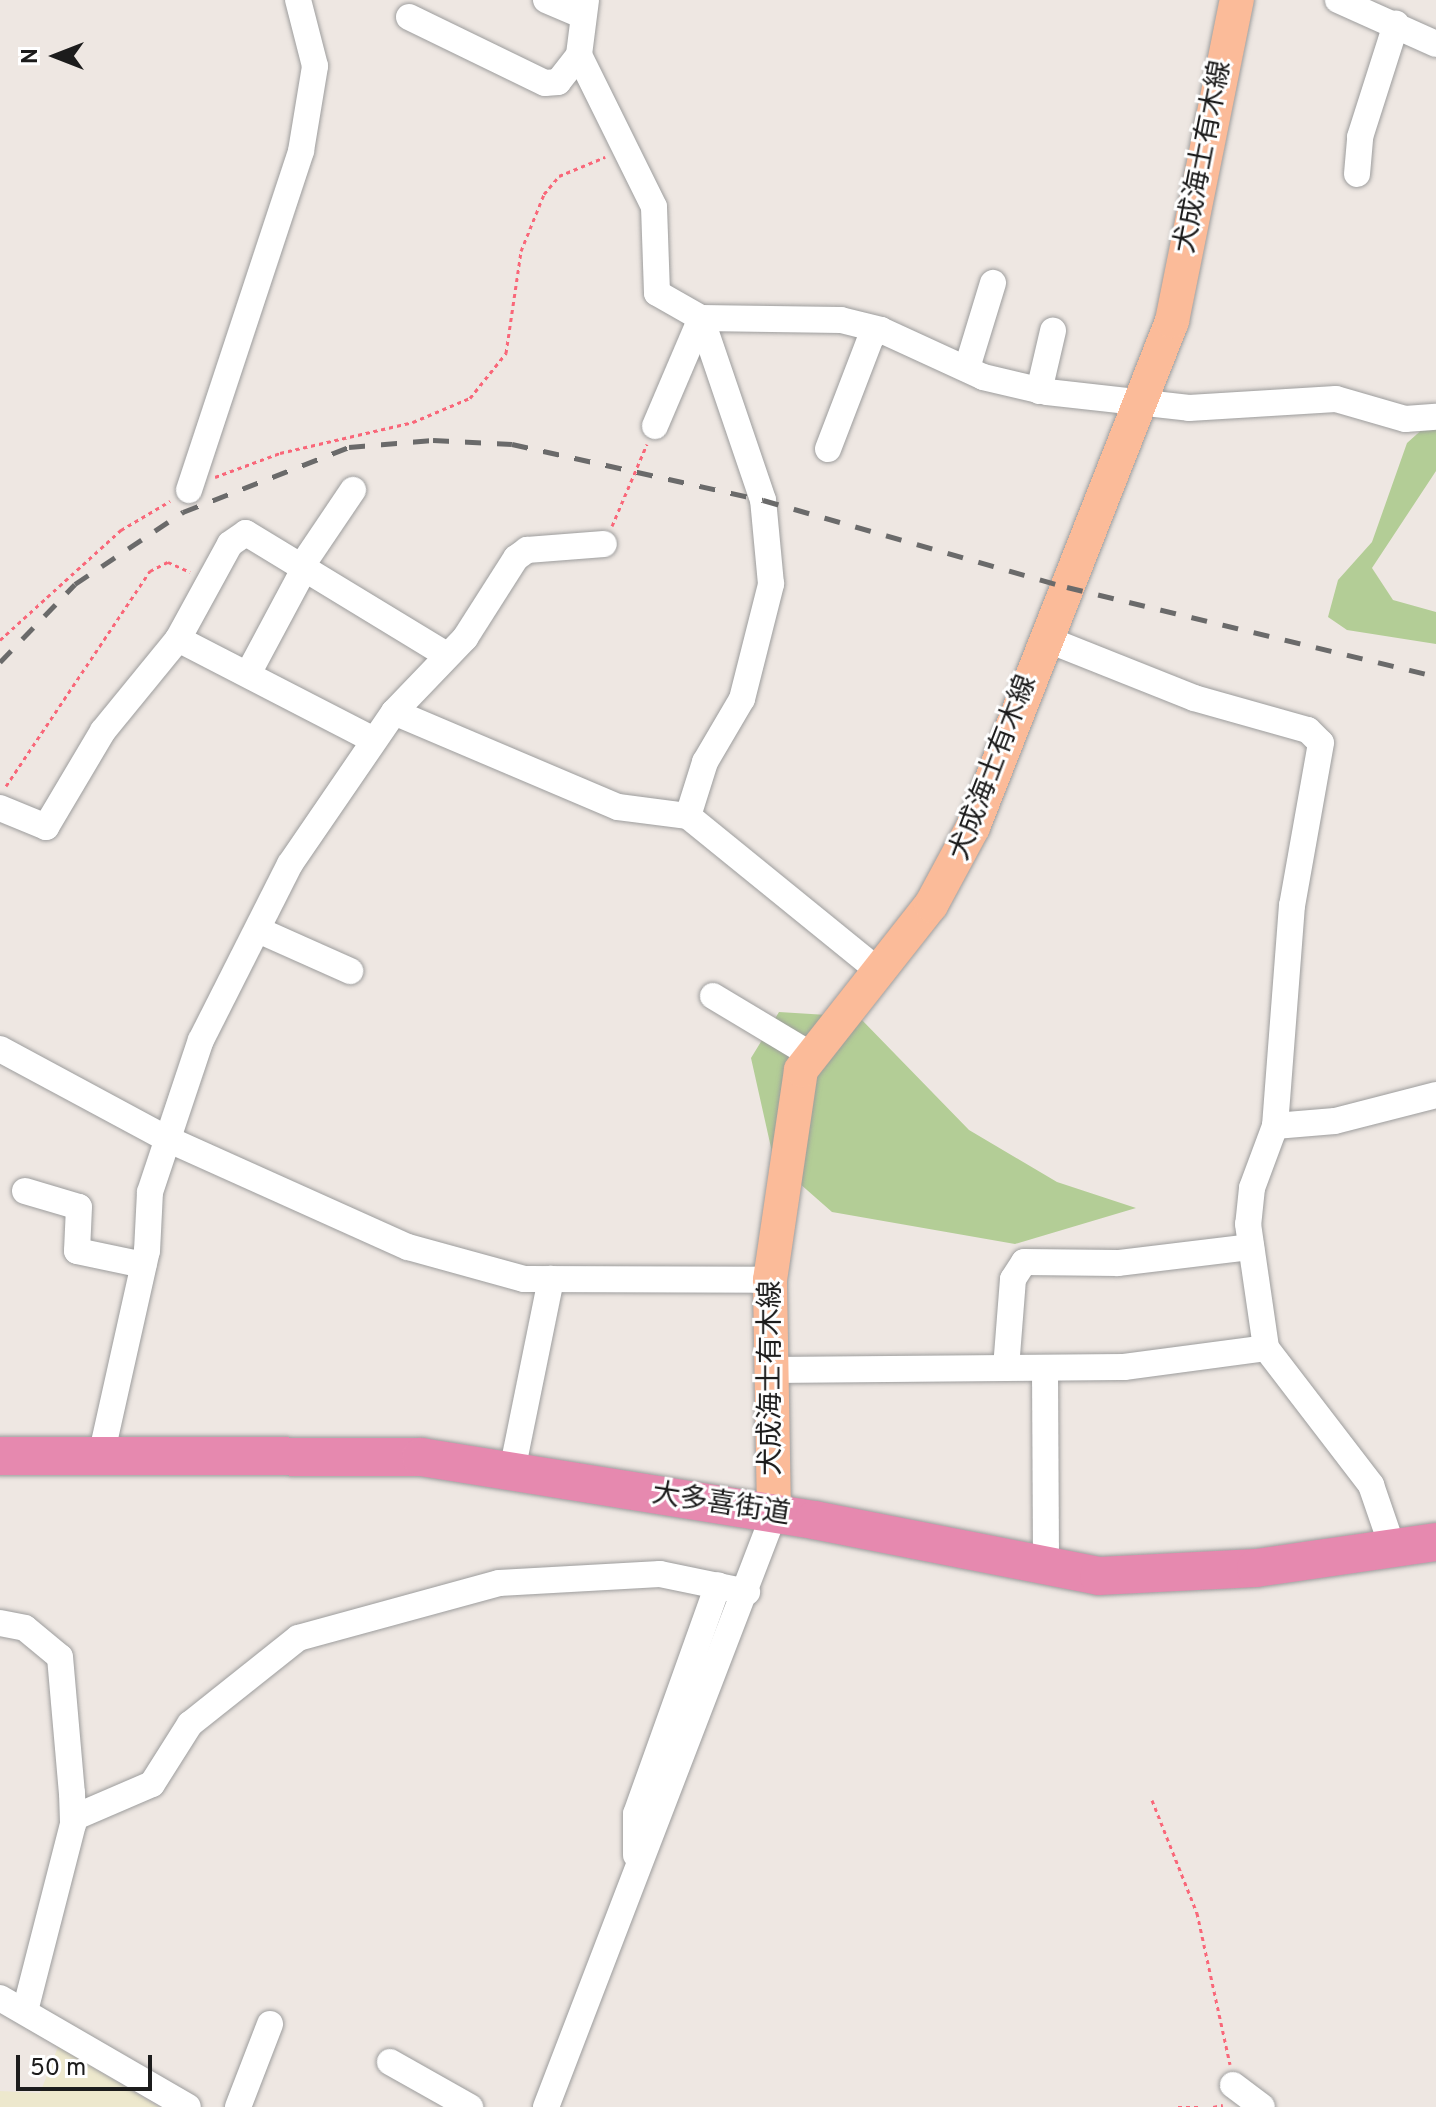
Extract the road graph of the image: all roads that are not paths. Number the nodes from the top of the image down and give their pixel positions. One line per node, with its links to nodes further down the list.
1 (298, 0): 21 (street)
2 (546, 0): 5 (street)
3 (1237, 0): 17 (main road, 犬成海士有木線)
4 (1338, 0): 7 (street)
5 (584, 8): 9 (street)
6 (409, 17): 9 (street)
7 (1396, 24): 8 (street); 10 (street)
8 (1436, 44)
9 (579, 55): 12 (street)
10 (1357, 174)
11 (993, 283): 15 (street)
12 (701, 318): 13 (street); 19 (street); 32 (street)
13 (881, 330): 15 (street); 20 (street)
14 (1053, 331): 16 (street)
15 (967, 368): 16 (street)
16 (1039, 391): 17 (street)
17 (1140, 406): 18 (street); 26 (main road, 犬成海士有木線)
18 (1436, 417)
19 (655, 426)
20 (828, 449)
21 (189, 490)
22 (353, 490): 24 (street)
23 (604, 544): 27 (street)
24 (303, 568): 25 (street); 27 (street); 28 (street)
25 (178, 639): 28 (street); 31 (street)
26 (1046, 639): 35 (main road, 犬成海士有木線); 40 (street)
27 (447, 655): 29 (street)
28 (248, 674): 30 (street)
29 (394, 712): 30 (street); 32 (street)
30 (374, 740): 33 (street)
31 (0, 808)
32 (688, 816): 35 (street)
33 (258, 930): 34 (street); 41 (street)
34 (350, 971)
35 (881, 973): 38 (main road, 犬成海士有木線)
36 (713, 996): 38 (street)
37 (0, 1049): 41 (street)
38 (813, 1056): 46 (main road, 犬成海士有木線)
39 (1436, 1095): 40 (street)
40 (1275, 1126): 43 (street)
41 (165, 1138): 44 (street); 45 (street)
42 (25, 1191): 44 (street)
43 (1251, 1247): 47 (street); 48 (street)
44 (144, 1265): 52 (street)
45 (551, 1279): 46 (street); 53 (street)
46 (770, 1280): 50 (main road, 犬成海士有木線)
47 (1266, 1348): 49 (street); 56 (street)
48 (1006, 1368): 49 (street); 50 (street)
49 (1045, 1368): 57 (street)
50 (771, 1370): 54 (main road, 犬成海士有木線)
51 (0, 1456): 52 (highway, 大多喜街道)
52 (101, 1456): 53 (highway, 大多喜街道)
53 (512, 1471): 54 (highway, 大多喜街道)
54 (774, 1514): 57 (highway, 大多喜街道); 59 (street)
55 (1436, 1542): 56 (highway, 大多喜街道)
56 (1393, 1549): 57 (highway, 大多喜街道)
57 (1046, 1569)
58 (718, 1585): 59 (street); 61 (street); 62 (street)
59 (747, 1592): 62 (street)
60 (0, 1623): 61 (street)
61 (73, 1818): 64 (street)
62 (637, 1867): 71 (street)
63 (0, 1998): 64 (street)
64 (25, 2011): 68 (street)
65 (270, 2024): 69 (street)
66 (390, 2062): 70 (street)
67 (1233, 2085): 72 (street)
68 (188, 2107)
69 (238, 2107)
70 (470, 2107)
71 (546, 2107)
72 (1262, 2107)

